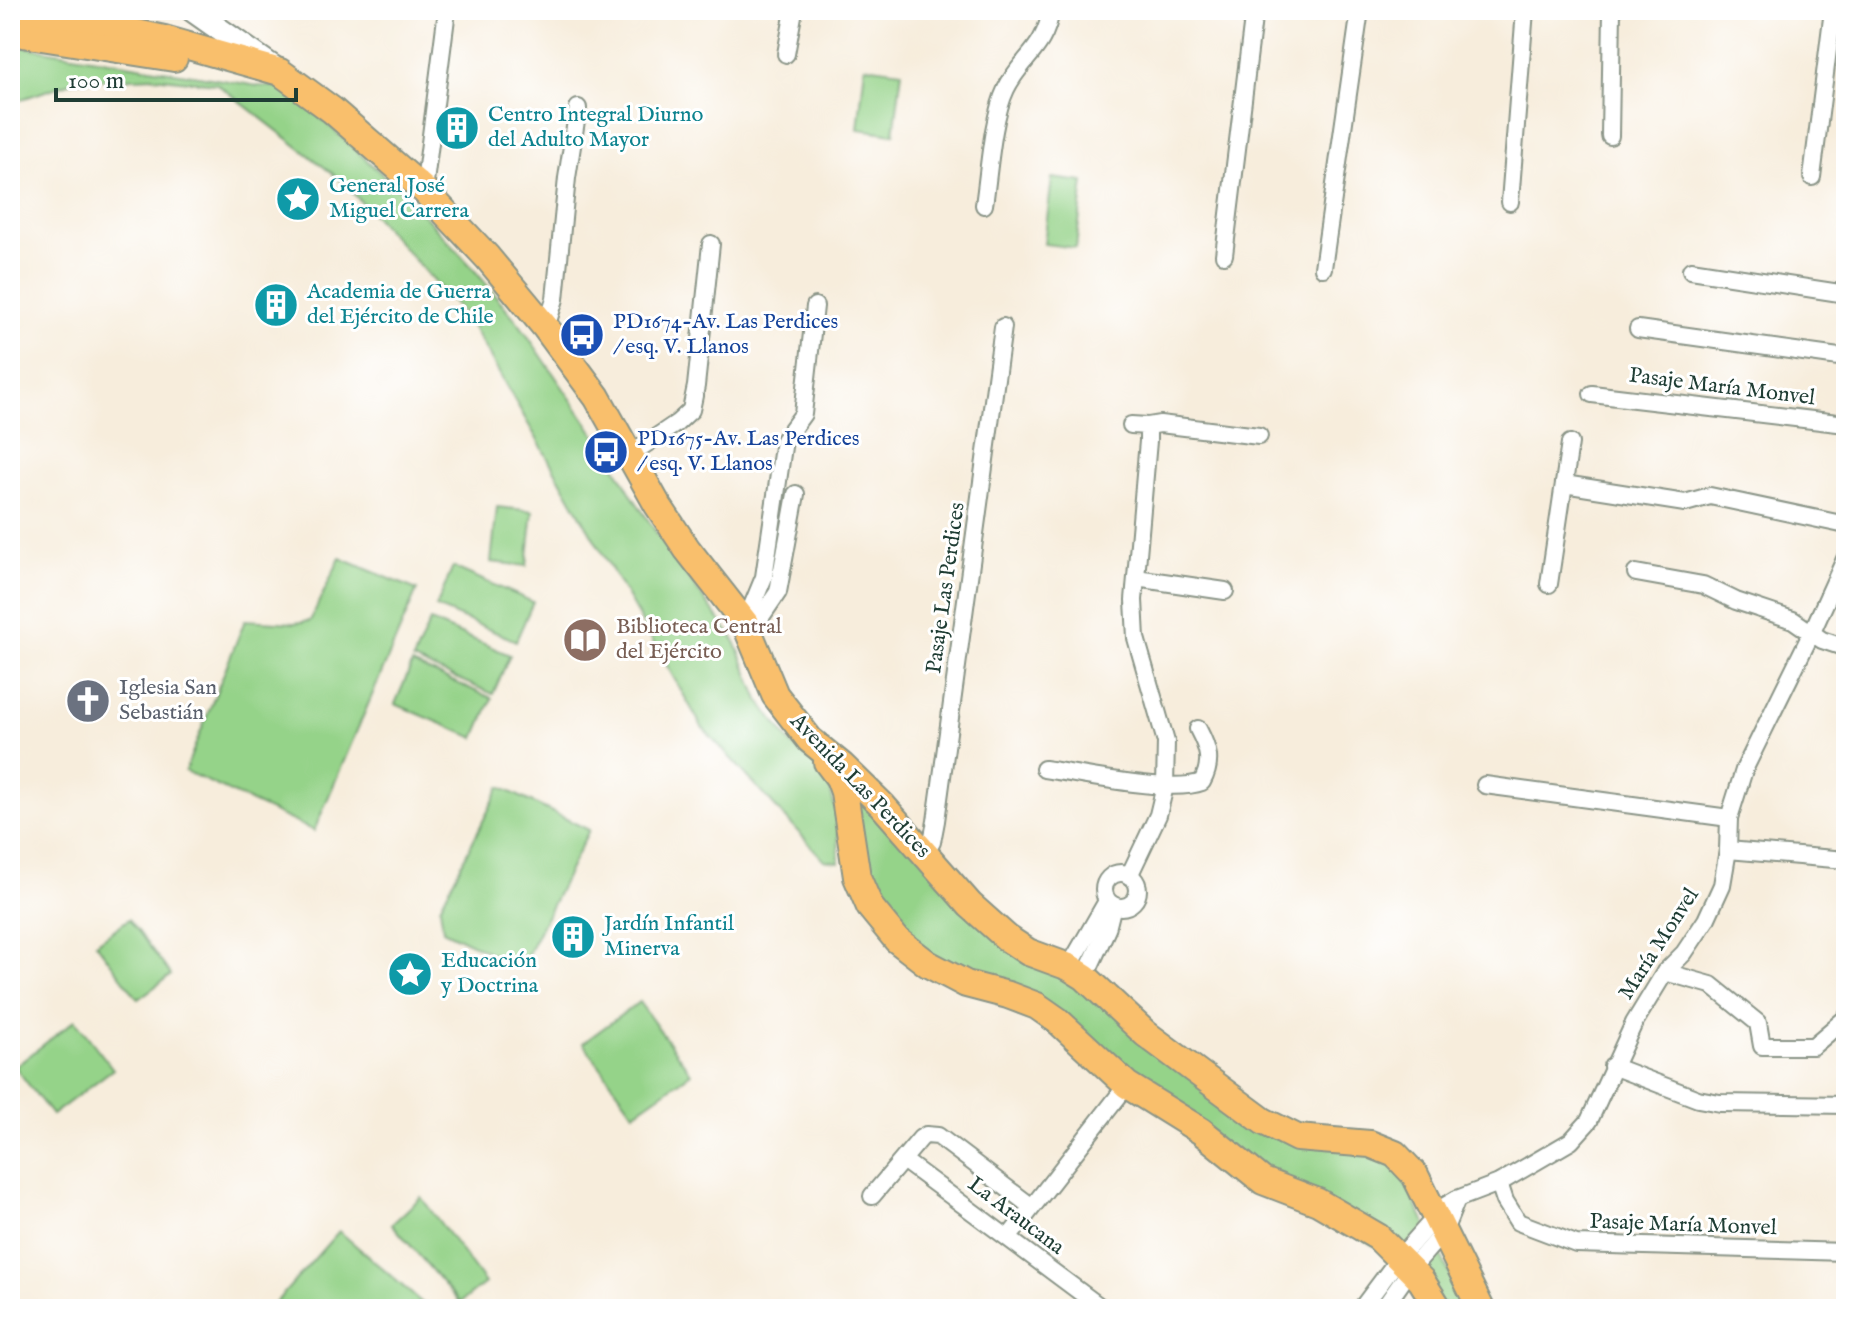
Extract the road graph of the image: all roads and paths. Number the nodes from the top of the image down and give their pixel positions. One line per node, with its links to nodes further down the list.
1 (29, 10): 13 (main road)
2 (192, 10): 13 (street, Avenida Las Perdices)
3 (447, 10): 17 (street)
4 (794, 10): 12 (street)
5 (1051, 10): 19 (street)
6 (1254, 10): 21 (street)
7 (1360, 10): 22 (street)
8 (1525, 10): 18 (street)
9 (1612, 10): 15 (street)
10 (1833, 10): 16 (street)
11 (10, 32): 13 (main road)
12 (786, 54)
13 (280, 72): 17 (main road, Avenida Las Perdices)
14 (578, 108): 27 (street)
15 (1610, 136)
16 (1812, 177)
17 (424, 190): 27 (main road, Avenida Las Perdices)
18 (1510, 202)
19 (984, 205)
20 (711, 244): 34 (street)
21 (1224, 255)
22 (1323, 268)
23 (1691, 270): 24 (street)
24 (1846, 294)
25 (815, 306): 43 (street)
26 (1003, 327): 55 (street, Pasaje Las Perdices)
27 (546, 328): 34 (main road, Avenida Las Perdices)
28 (1638, 329): 29 (street, Pasaje María Monvel)
29 (1846, 358)
30 (1592, 394): 31 (street, Pasaje María Monvel)
31 (1846, 424)
32 (1259, 436): 40 (street)
33 (1570, 443): 35 (street)
34 (631, 454): 43 (main road, Avenida Las Perdices)
35 (1564, 484): 37 (street); 41 (street)
36 (796, 494): 43 (street)
37 (1846, 525)
38 (1846, 560): 44 (street, María Monvel)
39 (1636, 573): 44 (street)
40 (1136, 578): 42 (street); 50 (street)
41 (1549, 584)
42 (1225, 591)
43 (747, 628): 47 (main road, Avenida Las Perdices)
44 (1812, 632): 45 (street); 53 (street, María Monvel)
45 (1846, 648)
46 (1198, 729): 50 (street)
47 (810, 740): 51 (main road, Avenida Las Perdices); 52 (main road)
48 (1044, 769): 50 (street)
49 (1485, 785): 53 (street)
50 (1165, 786): 57 (street)
51 (882, 805): 52 (main road); 55 (main road, Avenida Las Perdices)
52 (848, 814): 63 (main road)
53 (1729, 818): 54 (street, María Monvel)
54 (1728, 850): 56 (street); 60 (street, María Monvel)
55 (926, 853): 59 (main road, Avenida Las Perdices)
56 (1846, 860)
57 (1129, 876): 58 (street); 58 (street)
58 (1110, 903): 59 (street)
59 (1077, 972): 69 (main road, Avenida Las Perdices)
60 (1665, 972): 61 (street); 62 (street, María Monvel)
61 (1846, 1018)
62 (1612, 1066): 64 (street); 66 (street, María Monvel)
63 (1127, 1085): 68 (street); 72 (main road)
64 (1846, 1105)
65 (903, 1160): 67 (street, La Araucana); 68 (street, La Araucana); 70 (street, La Araucana)
66 (1499, 1183): 69 (street, María Monvel); 71 (street, Pasaje María Monvel)
67 (872, 1196)
68 (1032, 1207): 70 (street)
69 (1440, 1223): 72 (street, María Monvel); 77 (main road, Avenida Las Perdices)
70 (1009, 1237): 73 (street, La Araucana)
71 (1846, 1252)
72 (1406, 1263): 74 (street, María Monvel); 75 (street, María Monvel); 76 (main road)
73 (1103, 1309)
74 (1361, 1309)
75 (1383, 1309)
76 (1439, 1309)
77 (1481, 1309)

